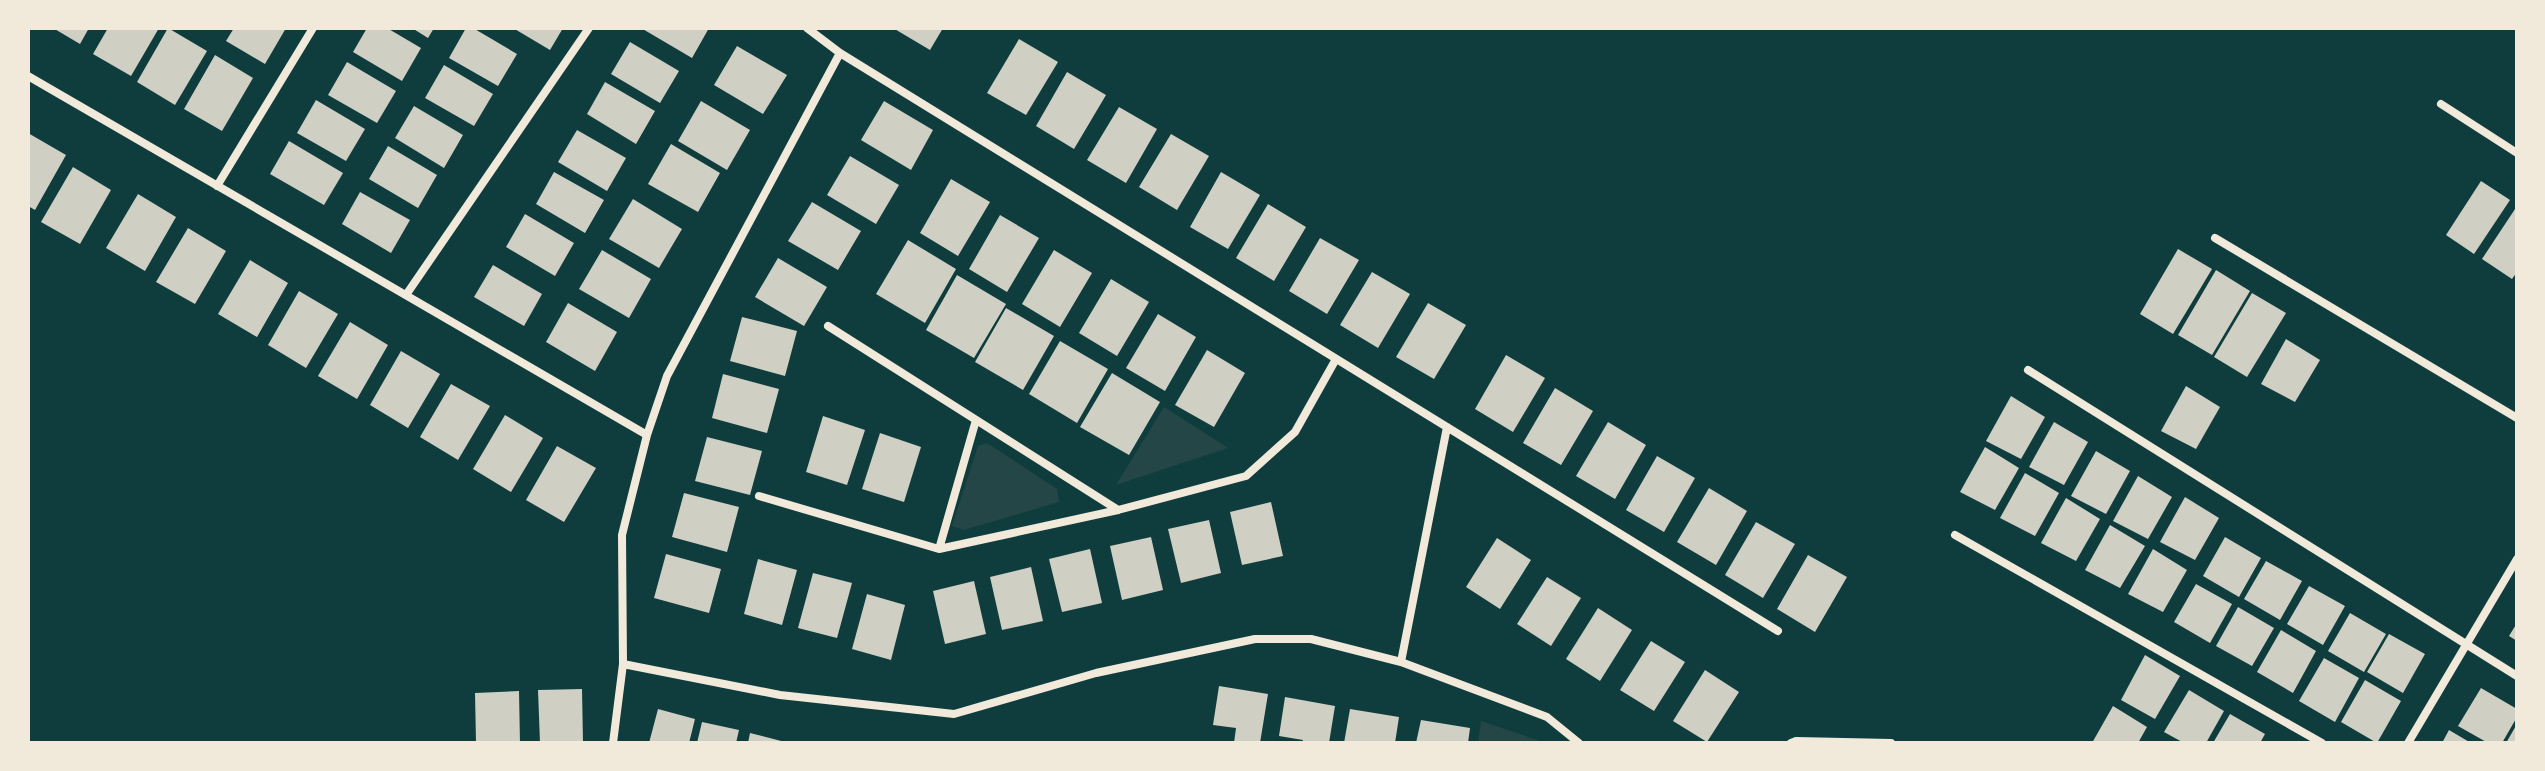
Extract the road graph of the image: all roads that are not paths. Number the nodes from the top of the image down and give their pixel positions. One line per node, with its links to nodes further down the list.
1 (313, 28): 8 (street)
2 (589, 28): 10 (street)
3 (807, 28): 4 (street)
4 (840, 53): 12 (street); 17 (street)
5 (28, 76): 8 (street)
6 (2441, 104): 7 (street)
7 (2517, 153)
8 (217, 186): 10 (street)
9 (2215, 238): 14 (street)
10 (406, 295): 17 (street)
11 (828, 326): 15 (street)
12 (1336, 359): 16 (street); 19 (street)
13 (2028, 370): 24 (street)
14 (2517, 418)
15 (976, 420): 19 (street); 21 (street)
16 (1447, 427): 23 (street); 25 (street)
17 (647, 435): 26 (street)
18 (759, 496): 21 (street)
19 (1118, 510): 21 (street)
20 (1955, 535): 32 (street)
21 (939, 549)
22 (2517, 559): 24 (street)
23 (1778, 631)
24 (2466, 645): 27 (street); 33 (street)
25 (1401, 662): 26 (street); 29 (street)
26 (623, 664): 28 (street)
27 (2517, 676)
28 (613, 743)
29 (1579, 743)
30 (1791, 743): 31 (street)
31 (1891, 743)
32 (2322, 743)
33 (2408, 743)

